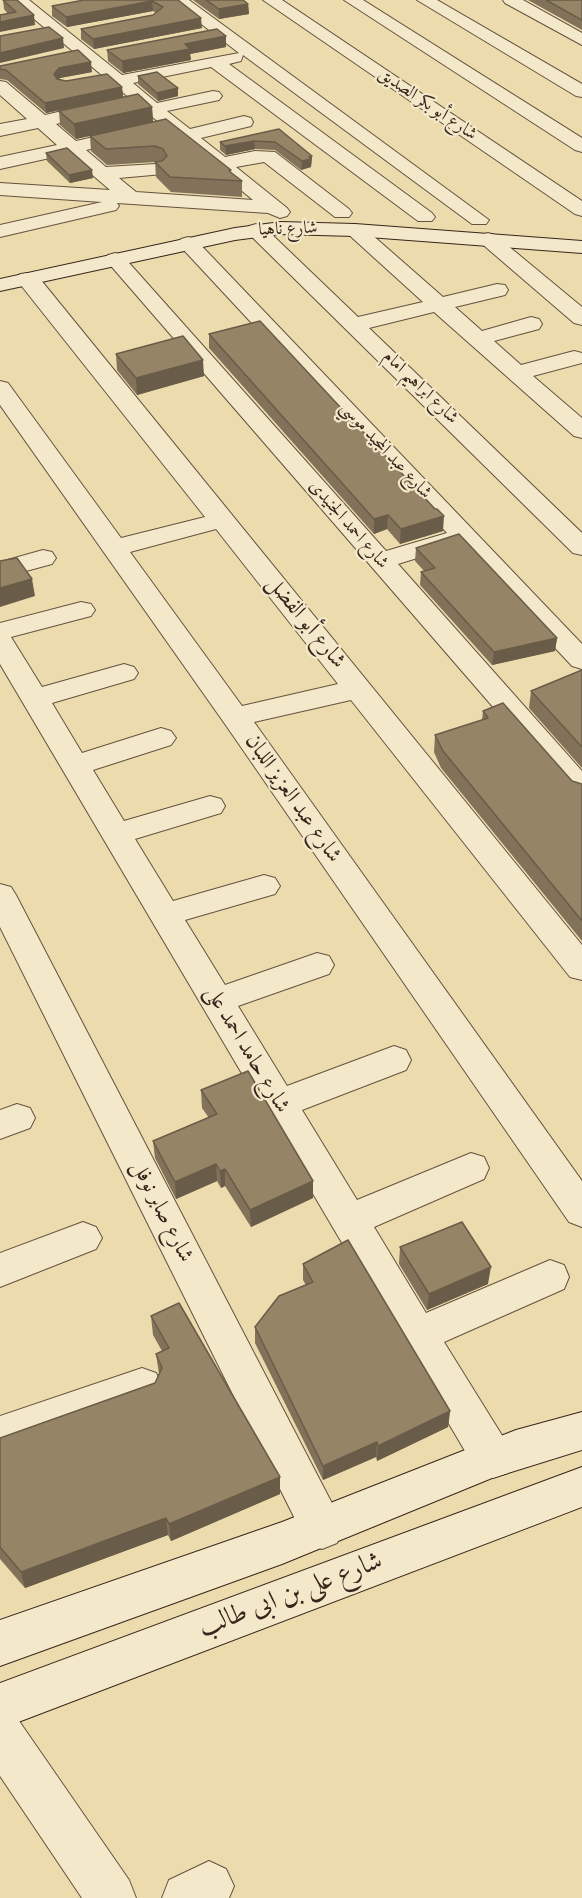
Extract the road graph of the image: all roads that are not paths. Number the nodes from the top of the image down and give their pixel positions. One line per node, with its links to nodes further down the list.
1 (178, 0): 12 (street)
2 (271, 0): 40 (street, شارع أبو بكر الصديق)
3 (352, 0): 32 (street)
4 (426, 0): 23 (street)
5 (511, 0): 14 (street)
6 (25, 5): 7 (street); 8 (street); 11 (street)
7 (0, 6)
8 (56, 8)
9 (85, 31): 11 (street)
10 (32, 32): 11 (street)
11 (58, 32): 16 (street)
12 (221, 32): 13 (street); 17 (street)
13 (200, 36)
14 (582, 40)
15 (112, 53): 16 (street)
16 (86, 54): 18 (street); 20 (street)
17 (252, 54): 19 (street); 46 (street)
18 (62, 56)
19 (214, 62): 20 (street); 42 (street)
20 (115, 78): 21 (street); 26 (street)
21 (89, 80)
22 (2, 90): 28 (street)
23 (582, 92)
24 (213, 96): 26 (street)
25 (120, 104): 26 (street)
26 (147, 104): 31 (street)
27 (76, 114): 28 (street)
28 (42, 121): 30 (street); 33 (street)
29 (244, 122): 31 (street)
30 (0, 130)
31 (180, 130): 33 (street); 35 (street)
32 (582, 146)
33 (73, 147): 34 (street); 37 (street)
34 (0, 164)
35 (221, 164): 41 (street); 43 (street)
36 (156, 170): 37 (street)
37 (102, 173): 39 (street)
38 (2, 189): 39 (street); 47 (street)
39 (138, 198): 41 (street); 47 (street)
40 (582, 210)
41 (279, 216): 43 (street, شارع ناهيا); 45 (street, شارع ناهيا); 51 (street, شارع ناهيا)
42 (426, 217): 43 (street, شارع ناهيا); 46 (street, شارع ناهيا)
43 (349, 221): 46 (street, شارع ناهيا); 55 (street)
44 (582, 228): 46 (street, شارع ناهيا)
45 (256, 230): 48 (street, شارع ناهيا); 58 (street, شارع ابراهيم امام)
46 (484, 230): 49 (street, شارع ناهيا); 56 (street)
47 (0, 231)
48 (188, 243): 50 (street, شارع ناهيا); 66 (street, شارع عبد المجيد موسي)
49 (582, 247)
50 (115, 259): 52 (street, شارع ناهيا); 70 (street, شارع احمد الجنيدى)
51 (0, 268)
52 (28, 279): 53 (street, شارع ناهيا); 65 (street, شارع أبو الفضل)
53 (0, 285)
54 (497, 290): 55 (street)
55 (439, 304): 58 (street); 59 (street)
56 (582, 318)
57 (531, 324): 59 (street)
58 (354, 325): 67 (street, شارع ابراهيم امام)
59 (478, 339): 61 (street)
60 (574, 358): 61 (street)
61 (516, 373): 63 (street)
62 (0, 388): 68 (street, شارع عبد العزيز اللبان)
63 (572, 412): 64 (street)
64 (582, 431)
65 (222, 520): 68 (street); 77 (street, شارع أبو الفضل)
66 (464, 535): 70 (street); 75 (street, شارع عبد المجيد موسي)
67 (582, 547)
68 (114, 548): 79 (street, شارع عبد العزيز اللبان)
69 (44, 558): 71 (street)
70 (380, 561): 82 (street, شارع احمد الجنيدى)
71 (0, 570)
72 (81, 610): 73 (street)
73 (0, 632)
74 (0, 641): 78 (street, شارع حامد احمد على)
75 (582, 660)
76 (124, 673): 78 (street)
77 (358, 689): 79 (street); 89 (street, شارع أبو الفضل)
78 (34, 699): 81 (street, شارع حامد احمد على)
79 (235, 717): 94 (street, شارع عبد العزيز اللبان)
80 (161, 738): 81 (street)
81 (75, 765): 84 (street, شارع حامد احمد على)
82 (582, 790)
83 (210, 806): 84 (street)
84 (115, 834): 87 (street, شارع حامد احمد على)
85 (264, 886): 87 (street)
86 (0, 895): 105 (street, شارع صابر نوفل)
87 (164, 915): 90 (street, شارع حامد احمد على)
88 (317, 965): 90 (street)
89 (582, 968)
90 (216, 1001): 92 (street, شارع حامد احمد على)
91 (394, 1060): 92 (street)
92 (278, 1104): 95 (street, شارع حامد احمد على)
93 (471, 1168): 95 (street)
94 (582, 1211)
95 (348, 1221): 99 (street, شارع حامد احمد على)
96 (83, 1238): 97 (street)
97 (0, 1270)
98 (550, 1277): 99 (street)
99 (417, 1335): 103 (street, شارع حامد احمد على)
100 (142, 1386): 102 (street)
101 (582, 1431): 103 (street)
102 (0, 1435)
103 (493, 1459): 105 (street)
104 (582, 1487): 107 (street, شارع على بن ابى طالب)
105 (322, 1528): 106 (street)
106 (0, 1643)
107 (0, 1706)
108 (0, 1735): 109 (street)
109 (111, 1898)

